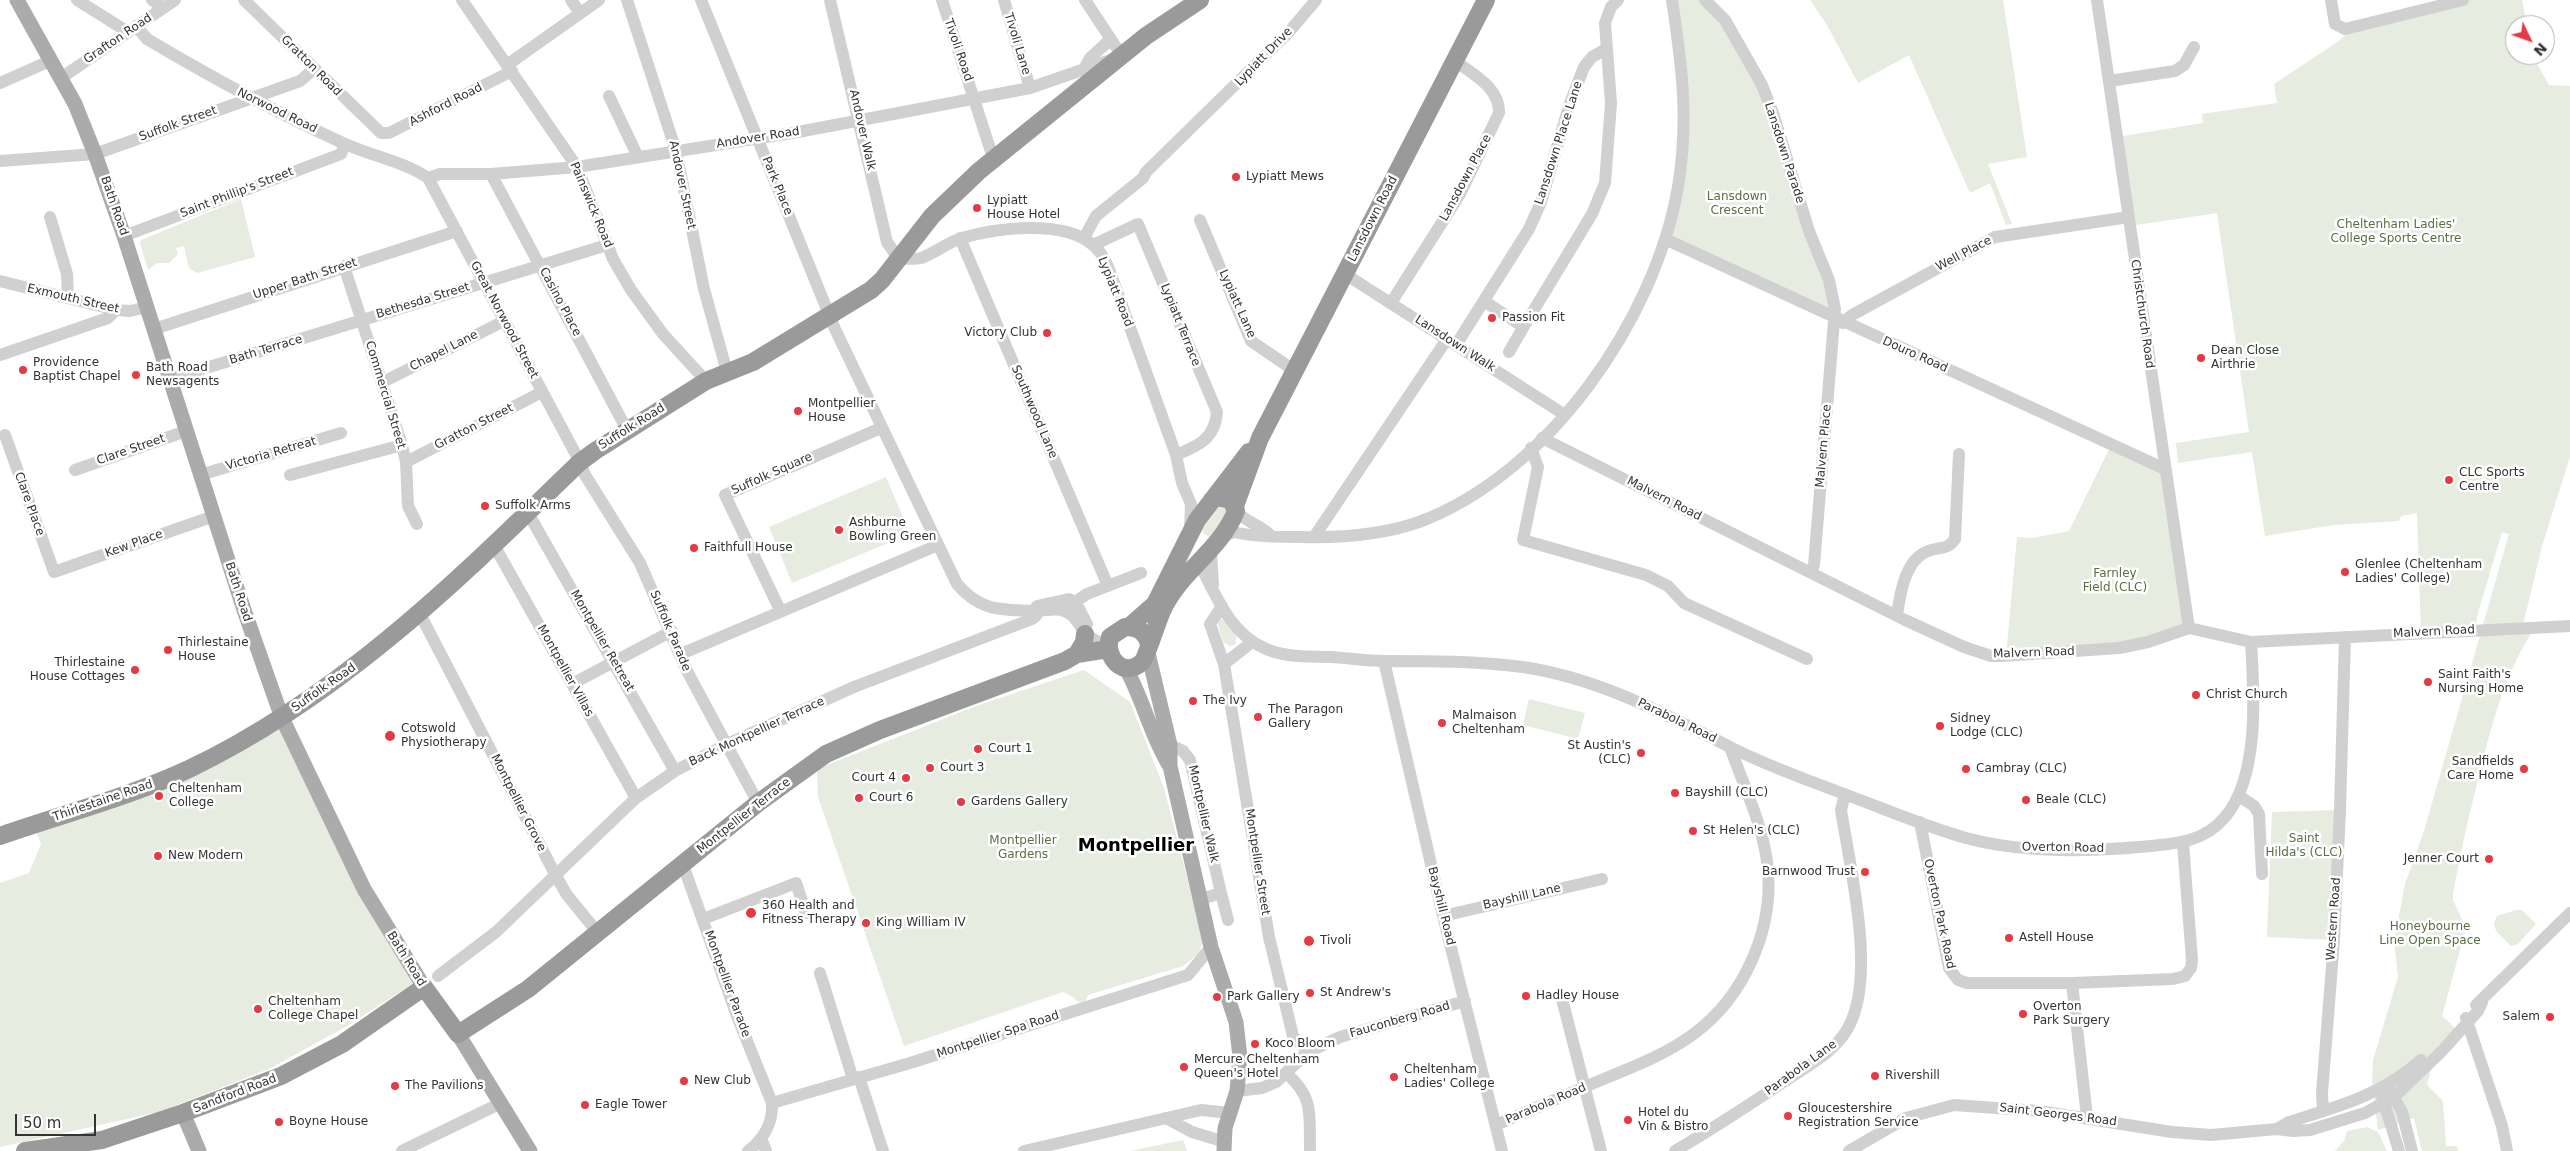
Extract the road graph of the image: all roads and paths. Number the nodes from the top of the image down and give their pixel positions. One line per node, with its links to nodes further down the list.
1 (17, 0): 31 (main road, Bath Road)
2 (77, 0): 26 (street, Norwood Road)
3 (152, 0): 24 (street)
4 (175, 0): 24 (street, Grafton Road)
5 (244, 0): 34 (street, Gratton Road)
6 (462, 0): 33 (street, Painswick Road)
7 (571, 0): 25 (street)
8 (599, 0): 25 (street, Ashford Road)
9 (627, 0): 47 (street, Andover Street)
10 (701, 0): 45 (street, Park Place)
11 (830, 0): 43 (street, Andover Walk)
12 (942, 0): 42 (street, Tivoli Road)
13 (1004, 0): 39 (street, Tivoli Lane)
14 (1085, 0): 27 (street)
15 (1200, 0): 30 (highway, Andover Road)
16 (1316, 0): 62 (street, Lypiatt Drive)
17 (1486, 0): 32 (highway, Lansdown Road)
18 (1618, 0): 29 (street)
19 (1672, 0): 61 (street)
20 (1705, 0): 79 (street, Lansdown Parade)
21 (2097, 0): 37 (street, Christchurch Road)
22 (2331, 0): 23 (street)
23 (2463, 0)
24 (163, 8): 26 (street, Grafton Road)
25 (580, 13): 33 (street, Ashford Road)
26 (132, 29): 36 (street, Grafton Road); 41 (street, Norwood Road)
27 (1110, 40): 30 (street); 35 (street)
28 (2194, 47): 37 (street)
29 (1606, 49): 71 (street, Lansdown Place Lane); 78 (street)
30 (1122, 56): 35 (street, Andover Road); 50 (highway, Andover Road)
31 (52, 60): 36 (main road, Bath Road); 38 (street)
32 (1454, 60): 67 (highway, Lansdown Road); 72 (street, Lansdown Place)
33 (510, 68): 44 (street, Ashford Road); 52 (street, Painswick Road)
34 (314, 69): 41 (street, Suffolk Street); 44 (street, Gratton Road)
35 (1084, 69): 39 (street, Andover Road)
36 (61, 78): 48 (main road, Bath Road)
37 (2109, 81): 55 (street, Christchurch Road)
38 (0, 83)
39 (1030, 88): 42 (street, Andover Road)
40 (609, 96): 49 (street)
41 (249, 98): 46 (street, Norwood Road); 48 (street, Suffolk Street)
42 (975, 100): 43 (street, Andover Road); 50 (street, Tivoli Road)
43 (860, 121): 45 (street, Andover Road); 64 (street, Andover Walk)
44 (378, 132)
45 (757, 138): 47 (street, Andover Road); 75 (street, Park Place)
46 (345, 144): 54 (street, Norwood Road); 59 (street, Saint Phillip's Street)
47 (676, 151): 49 (street, Andover Road); 85 (street, Andover Street)
48 (95, 154): 51 (street, Suffolk Street); 59 (main road, Bath Road)
49 (638, 157): 52 (street, Andover Road)
50 (993, 158): 64 (highway, Suffolk Road)
51 (0, 161)
52 (577, 167): 53 (street, Andover Road); 63 (street, Painswick Road)
53 (491, 174): 54 (street, Andover Road); 65 (street, Casino Place)
54 (428, 178): 58 (street, Great Norwood Street)
55 (2128, 217): 79 (street, Well Place); 104 (street, Christchurch Road)
56 (50, 218): 70 (street)
57 (1200, 220): 84 (street, Lypiatt Lane)
58 (457, 232): 66 (street, Upper Bath Street); 69 (street, Great Norwood Street)
59 (124, 236): 73 (main road, Bath Road)
60 (960, 238): 62 (street); 64 (street); 124 (street, Southwood Lane)
61 (1665, 239): 79 (street, Douro Road); 90 (street)
62 (1088, 242): 101 (street, Lypiatt Road); 101 (street, Lypiatt Terrace)
63 (607, 245): 65 (street, Bethesda Street); 87 (street, Painswick Road)
64 (898, 258): 75 (highway, Suffolk Road)
65 (540, 265): 69 (street, Bethesda Street); 92 (street, Casino Place)
66 (344, 266): 76 (street, Commercial Street); 80 (street, Upper Bath Street)
67 (1345, 274): 72 (street, Lansdown Walk); 84 (highway, Lansdown Road)
68 (0, 281): 70 (street, Exmouth Street)
69 (484, 283): 76 (street, Bethesda Street); 77 (street, Great Norwood Street)
70 (68, 298): 74 (street, Exmouth Street)
71 (1484, 301): 78 (street); 81 (street, Lansdown Place Lane)
72 (1391, 303): 81 (street, Lansdown Walk)
73 (147, 307): 74 (street, Exmouth Street); 80 (main road, Bath Road)
74 (116, 310): 83 (street)
75 (830, 316): 85 (highway, Suffolk Road); 91 (street)
76 (361, 320): 86 (street, Bath Terrace); 88 (street, Commercial Street)
77 (504, 321): 88 (street, Chapel Lane); 89 (street, Great Norwood Street)
78 (1527, 321): 82 (street)
79 (1839, 321): 104 (street, Douro Road); 121 (street, Malvern Place)
80 (154, 329): 86 (main road, Bath Road)
81 (1452, 342): 90 (street, Lansdown Walk); 115 (street, Lansdown Place Lane)
82 (1509, 352)
83 (0, 354)
84 (1295, 371): 96 (highway, Lansdown Road)
85 (727, 372): 87 (highway, Suffolk Road)
86 (170, 379): 93 (main road, Bath Road)
87 (706, 381): 92 (highway, Suffolk Road)
88 (383, 382): 98 (street, Commercial Street)
89 (542, 392): 102 (street, Gratton Street); 103 (street, Great Norwood Street)
90 (1565, 415): 97 (street)
91 (880, 428): 118 (street); 129 (street, Suffolk Square)
92 (628, 430): 103 (highway, Suffolk Road)
93 (186, 431): 105 (street, Clare Street); 106 (main road, Bath Road)
94 (341, 433): 106 (street, Victoria Retreat)
95 (5, 435): 120 (street, Clare Place)
96 (1260, 438): 108 (highway, Lansdown Road); 110 (highway, Lansdown Road)
97 (1542, 438): 99 (street); 121 (street, Malvern Road)
98 (402, 445): 102 (street, Commercial Street); 107 (street)
99 (1531, 448): 115 (street); 145 (street)
100 (1959, 454): 132 (street)
101 (1176, 455): 109 (street, Lypiatt Road)
102 (406, 462): 113 (street, Commercial Street)
103 (580, 462): 111 (highway, Suffolk Road); 136 (street, Suffolk Parade)
104 (2165, 469): 135 (street, Christchurch Road)
105 (75, 470)
106 (200, 475): 112 (main road, Bath Road)
107 (290, 475)
108 (1212, 500): 109 (street); 110 (highway); 116 (highway, Lansdown Road)
109 (1191, 504): 116 (street, Lypiatt Road)
110 (1236, 508): 114 (street); 119 (highway, Lansdown Road)
111 (528, 513): 117 (highway, Suffolk Road); 146 (street, Montpellier Retreat)
112 (214, 516): 120 (street, Kew Place); 150 (main road, Bath Road)
113 (417, 524)
114 (1271, 536): 115 (street); 119 (street)
115 (1314, 537)
116 (1189, 540): 119 (highway); 133 (highway, Lansdown Road)
117 (494, 545): 131 (highway, Suffolk Road); 149 (street, Montpellier Villas)
118 (938, 546): 128 (street); 129 (street)
119 (1210, 551): 123 (highway, Lansdown Road); 125 (street, Parabola Road)
120 (54, 572)
121 (1811, 572): 132 (street, Malvern Road)
122 (1142, 573): 124 (street)
123 (1180, 585): 125 (street); 141 (highway, Lansdown Road)
124 (1108, 586): 126 (street)
125 (1213, 590): 127 (street, Parabola Road)
126 (1073, 601): 128 (street); 130 (street); 142 (street)
127 (1222, 606): 139 (street, Parabola Road); 148 (street, Montpellier Street)
128 (1035, 608): 130 (street); 151 (street, Back Montpellier Terrace)
129 (780, 610): 143 (street)
130 (1065, 612): 137 (street)
131 (420, 614): 150 (highway, Suffolk Road); 165 (street, Montpellier Grove)
132 (1897, 615): 135 (street, Malvern Road)
133 (1130, 626): 141 (highway); 142 (highway)
134 (2570, 626): 138 (street, Malvern Road)
135 (2189, 628): 140 (street, Malvern Road)
136 (672, 631): 143 (street, Suffolk Parade); 146 (street)
137 (1085, 634): 142 (street); 144 (highway)
138 (2345, 637): 140 (street, Malvern Road); 192 (street, Western Road)
139 (1252, 642): 147 (street, Parabola Road); 148 (street)
140 (2252, 642): 157 (street, Overton Road)
141 (1148, 649): 142 (highway); 152 (main road, Montpellier Walk)
142 (1113, 651): 144 (highway, Montpellier Terrace); 154 (main road, Montpellier Walk)
143 (681, 654): 151 (street, Suffolk Parade)
144 (1071, 657): 159 (highway, Montpellier Terrace)
145 (1807, 659)
146 (614, 661): 149 (street); 155 (street, Montpellier Retreat)
147 (1384, 661): 153 (street, Parabola Road); 171 (street, Bayshill Road)
148 (1224, 664): 184 (street, Montpellier Street)
149 (572, 684): 158 (street, Montpellier Villas)
150 (282, 718): 161 (highway, Thirlestaine Road); 179 (main road, Bath Road)
151 (725, 745): 155 (street, Back Montpellier Terrace); 159 (street, Suffolk Parade)
152 (1170, 745): 154 (main road, Montpellier Walk); 167 (street, Montpellier Walk)
153 (1730, 747): 156 (street, Overton Road); 187 (street, Parabola Road)
154 (1170, 766): 168 (main road, Montpellier Walk)
155 (675, 771): 158 (street, Back Montpellier Terrace)
156 (1845, 794): 160 (street, Overton Road); 212 (street, Parabola Lane)
157 (2239, 796): 162 (street, Overton Road); 164 (street)
158 (636, 798): 165 (street, Back Montpellier Terrace)
159 (758, 803): 163 (highway, Montpellier Terrace)
160 (1920, 822): 162 (street, Overton Road); 178 (street, Overton Park Road)
161 (0, 836)
162 (2183, 843): 178 (street, Overton Park Road)
163 (682, 865): 172 (street, Montpellier Parade); 174 (highway, Montpellier Terrace)
164 (2262, 874)
165 (556, 876): 174 (street, Montpellier Grove); 177 (street, Back Montpellier Terrace)
166 (1602, 879): 171 (street, Bayshill Lane)
167 (1221, 893): 168 (street); 173 (street, Montpellier Walk)
168 (1201, 899): 175 (main road, Montpellier Walk)
169 (806, 912): 172 (street)
170 (2570, 913): 182 (street, Saint Georges Road)
171 (1444, 916): 181 (street, Bayshill Road)
172 (703, 920): 191 (street, Montpellier Parade)
173 (1228, 920)
174 (598, 933): 183 (highway, Montpellier Terrace)
175 (1211, 947): 186 (street, Montpellier Spa Road); 188 (main road, Montpellier Walk)
176 (820, 974): 186 (street)
177 (438, 976)
178 (2072, 983): 196 (street)
179 (424, 987): 183 (highway, Bath Road); 193 (highway, Sandford Road)
180 (1561, 995): 187 (street)
181 (1465, 1001): 184 (street, Fauconberg Road); 197 (street, Bayshill Road)
182 (2466, 1019): 189 (street, Saint Georges Road); 216 (street)
183 (458, 1034): 190 (main road, Bath Road)
184 (1308, 1052): 185 (street)
185 (1287, 1074): 188 (street); 209 (street)
186 (856, 1078): 191 (street, Montpellier Spa Road); 207 (street)
187 (1586, 1087): 197 (street, Parabola Road); 211 (street)
188 (1237, 1092): 194 (main road, Montpellier Walk)
189 (2386, 1094): 192 (street, Saint Georges Road); 198 (street, Saint Georges Road); 214 (street); 215 (street)
190 (501, 1103): 203 (street); 204 (main road, Bath Road)
191 (772, 1103): 199 (street)
192 (2329, 1110): 198 (street, Saint Georges Road)
193 (183, 1113): 201 (highway, Sandford Road); 202 (main road)
194 (1230, 1113): 195 (street); 200 (main road, Montpellier Walk)
195 (1166, 1118): 200 (street); 208 (street)
196 (2087, 1118): 198 (street, Saint Georges Road); 213 (street, Saint Georges Road)
197 (1496, 1125): 210 (street, Bayshill Road)
198 (2277, 1129)
199 (761, 1138): 205 (street); 206 (street)
200 (1223, 1146)
201 (25, 1151)
202 (199, 1151)
203 (402, 1151)
204 (530, 1151)
205 (748, 1151)
206 (766, 1151)
207 (883, 1151)
208 (1024, 1151)
209 (1310, 1151)
210 (1502, 1151)
211 (1601, 1151)
212 (1675, 1151)
213 (1849, 1151)
214 (2399, 1151)
215 (2412, 1151)
216 (2507, 1151)

